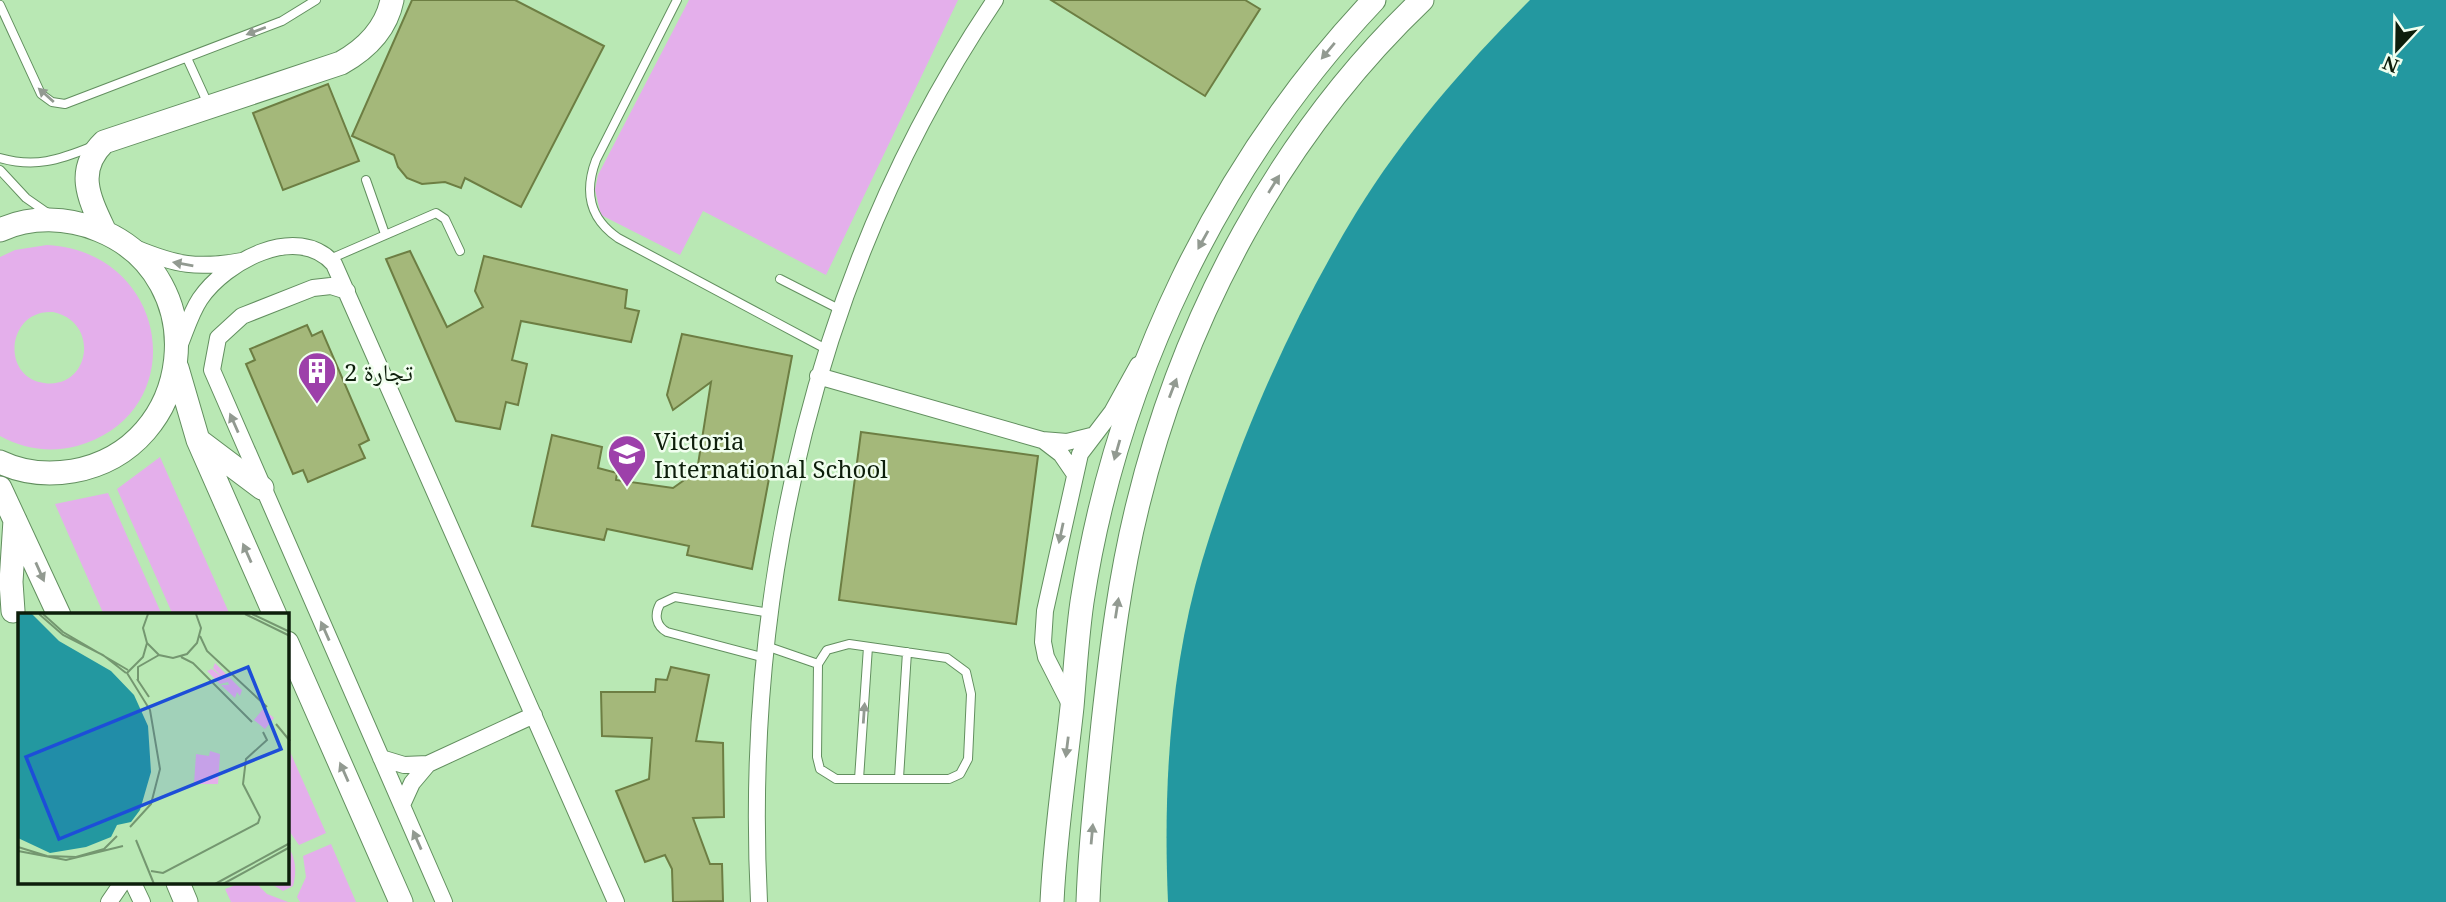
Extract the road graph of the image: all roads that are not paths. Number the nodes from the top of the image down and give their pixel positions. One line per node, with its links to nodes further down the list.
1 (317, 0): 8 (lane, one-way to 8)
2 (392, 0): 9 (main road)
3 (677, 0): 25 (lane)
4 (1374, 0): 24 (main road, one-way to 24)
5 (1422, 0): 64 (main road, one-way to 5)
6 (989, 4): 23 (street)
7 (0, 5): 8 (lane, one-way to 7)
8 (187, 58): 9 (lane)
9 (210, 107): 10 (main road)
10 (104, 142): 11 (lane); 17 (main road)
11 (0, 158)
12 (0, 170): 14 (lane)
13 (366, 180): 16 (lane)
14 (58, 220): 15 (main road); 17 (main road)
15 (0, 230)
16 (385, 234): 18 (lane); 19 (lane)
17 (114, 237): 20 (street, one-way to 17); 26 (main road)
18 (460, 251)
19 (330, 259): 20 (street); 22 (street)
20 (247, 260): 26 (street)
21 (780, 279): 23 (lane)
22 (347, 291): 34 (street, one-way to 22); 47 (street)
23 (839, 309): 25 (street)
24 (1154, 343): 28 (street); 46 (main road, one-way to 46)
25 (826, 349): 27 (street)
26 (177, 357): 29 (main road); 31 (main road)
27 (818, 376): 30 (street); 39 (street)
28 (1091, 436): 30 (street); 32 (street)
29 (198, 440): 34 (main road); 38 (main road, one-way to 29)
30 (1042, 440): 32 (street)
31 (0, 462)
32 (1074, 473): 46 (street, one-way to 46)
33 (0, 488): 35 (main road)
34 (262, 488): 48 (street, one-way to 34)
35 (16, 516): 37 (main road, one-way to 37); 40 (main road)
36 (0, 581): 40 (street)
37 (58, 613)
38 (274, 613)
39 (770, 613): 43 (street); 43 (lane)
40 (16, 618)
41 (868, 647): 44 (lane); 45 (lane); 51 (lane, one-way to 41)
42 (289, 648): 59 (main road, one-way to 42)
43 (765, 652): 45 (lane); 62 (street)
44 (907, 652): 50 (lane); 50 (lane)
45 (818, 664): 51 (lane)
46 (1072, 707): 63 (main road, one-way to 63)
47 (534, 715): 49 (street); 61 (street)
48 (381, 758): 49 (street); 52 (street)
49 (428, 764): 52 (street)
50 (899, 778): 51 (lane)
51 (859, 779)
52 (402, 805): 60 (street, one-way to 52)
53 (121, 884): 56 (street)
54 (133, 884): 57 (street)
55 (178, 884): 58 (main road)
56 (109, 902)
57 (142, 902)
58 (186, 902)
59 (401, 902)
60 (444, 902)
61 (616, 902)
62 (759, 902)
63 (1052, 902)
64 (1088, 902)

